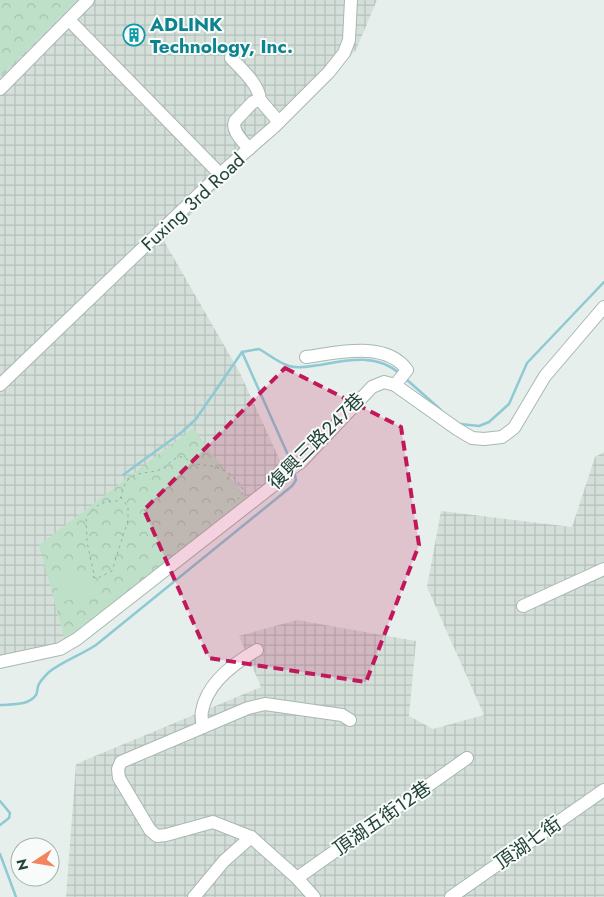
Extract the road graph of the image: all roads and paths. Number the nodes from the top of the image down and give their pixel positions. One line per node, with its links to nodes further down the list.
1 (88, 0): 3 (street)
2 (351, 0): 7 (street, Fuxing 3rd Road)
3 (68, 20): 5 (street); 9 (street)
4 (231, 58): 6 (street)
5 (0, 89)
6 (260, 100): 7 (street); 8 (street)
7 (279, 122): 8 (street, Fuxing 3rd Road)
8 (250, 149): 9 (street, Fuxing 3rd Road)
9 (220, 174): 13 (street, Fuxing 3rd Road)
10 (604, 308): 12 (street)
11 (306, 357): 12 (street)
12 (400, 379): 19 (street, 復興三路247巷)
13 (0, 385)
14 (121, 497): 14 (path); 15 (path)
15 (238, 499)
16 (604, 568): 17 (street)
17 (523, 606)
18 (257, 650): 21 (street)
19 (0, 662)
20 (350, 720): 21 (street)
21 (203, 727): 24 (street)
22 (467, 758): 25 (street, 頂湖五街12巷)
23 (604, 790): 28 (street, 頂湖七街)
24 (251, 838): 25 (street); 26 (street)
25 (297, 878): 27 (street)
26 (194, 897)
27 (314, 897)
28 (451, 897)

